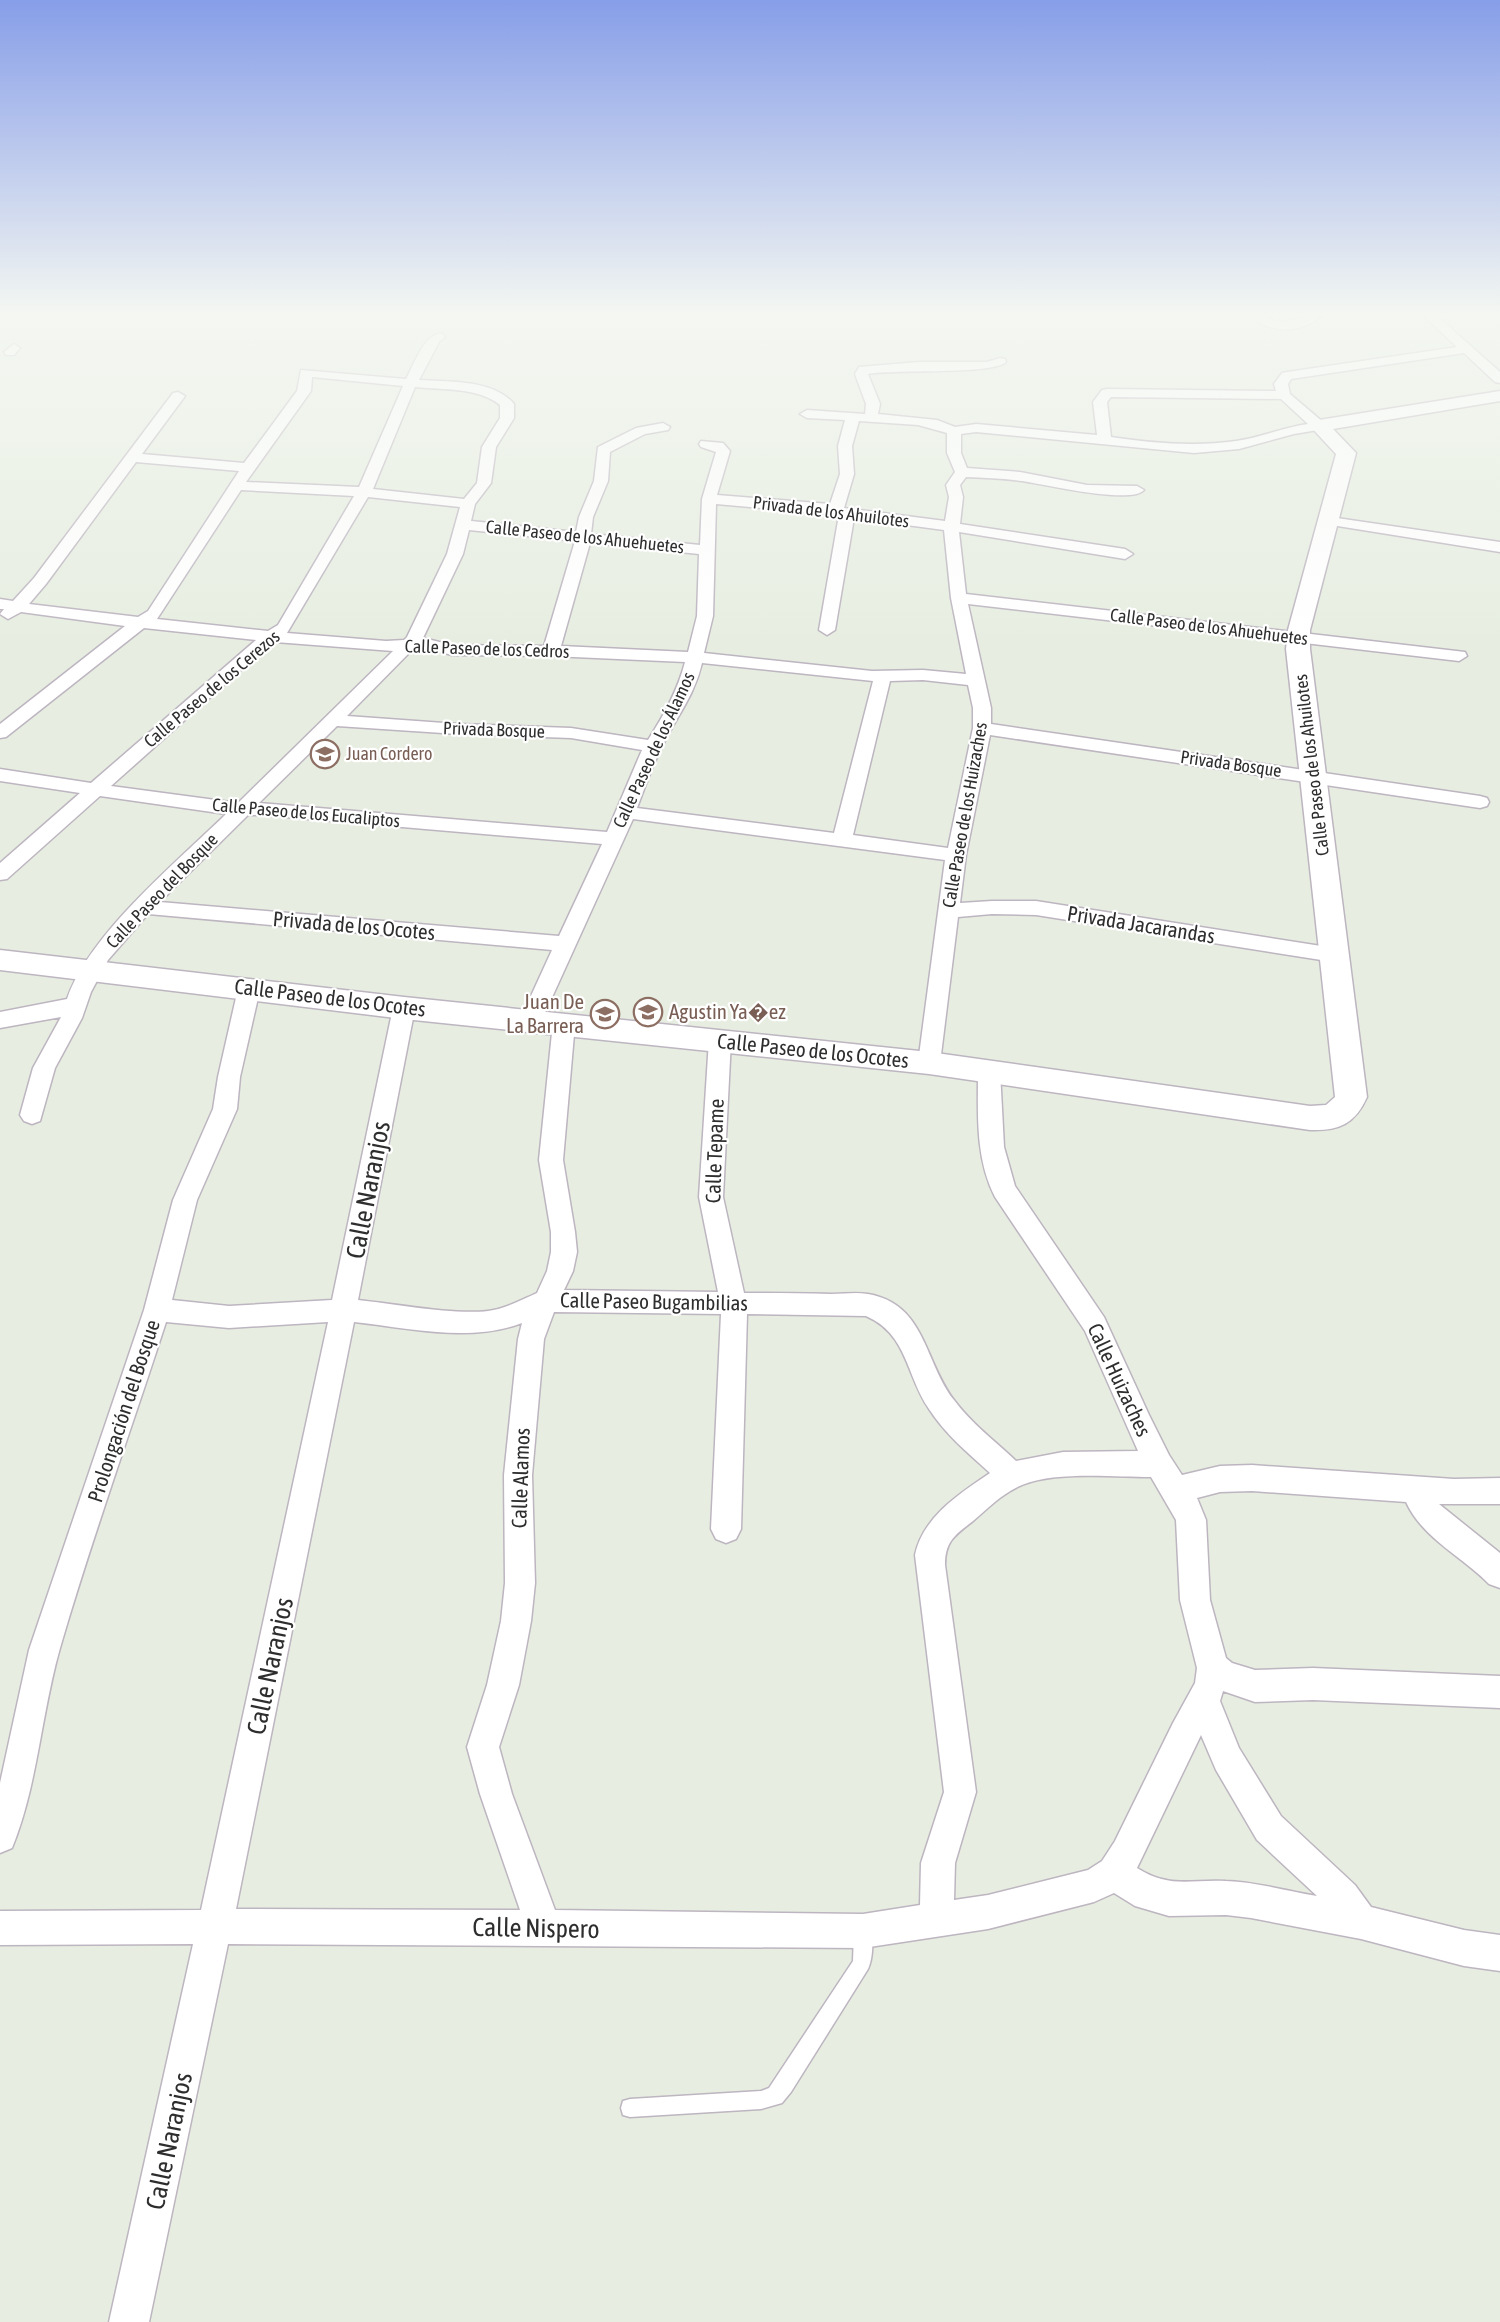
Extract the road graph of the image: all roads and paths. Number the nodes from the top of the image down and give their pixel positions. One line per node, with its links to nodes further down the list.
1 (157, 424): 14 (street)
2 (280, 424): 15 (street)
3 (393, 424): 19 (street, Calle Paseo de los Cerezos)
4 (503, 424): 21 (street)
5 (851, 424): 22 (street)
6 (932, 424): 11 (street)
7 (1102, 424): 12 (street)
8 (1329, 424): 9 (street)
9 (1319, 426): 12 (street); 23 (street, Calle Paseo de los Ahuilotes)
10 (663, 427): 26 (street)
11 (954, 431): 12 (street); 16 (street, Calle Paseo de los Huizaches)
12 (1104, 441)
13 (706, 444): 20 (street, Calle Paseo de los Álamos)
14 (133, 457): 15 (street); 31 (street)
15 (248, 468): 17 (street)
16 (962, 472): 18 (street); 25 (street, Calle Paseo de los Huizaches)
17 (238, 486): 19 (street); 33 (street)
18 (1137, 490)
19 (364, 492): 21 (street); 35 (street, Calle Paseo de los Cerezos)
20 (709, 499): 22 (street, Privada de los Ahuilotes); 28 (street, Calle Paseo de los Álamos)
21 (468, 504): 24 (street, Calle Paseo del Bosque)
22 (842, 512): 25 (street, Privada de los Ahuilotes); 34 (street)
23 (1330, 521): 27 (street); 36 (street, Calle Paseo de los Ahuilotes)
24 (463, 525): 26 (street, Calle Paseo de los Ahuehuetes); 37 (street, Calle Paseo del Bosque)
25 (953, 527): 29 (street, Privada de los Ahuilotes); 30 (street, Calle Paseo de los Huizaches)
26 (582, 536): 28 (street, Calle Paseo de los Ahuehuetes); 38 (street)
27 (1500, 548)
28 (707, 550): 40 (street, Calle Paseo de los Álamos)
29 (1125, 554)
30 (959, 598): 36 (street, Calle Paseo de los Ahuehuetes); 42 (street, Calle Paseo de los Huizaches)
31 (8, 606): 32 (street); 33 (street, Calle Paseo de los Cedros)
32 (0, 619)
33 (141, 622): 35 (street, Calle Paseo de los Cedros); 45 (street)
34 (827, 630)
35 (273, 637): 37 (street, Calle Paseo de los Cedros); 49 (street, Calle Paseo de los Cerezos)
36 (1298, 638): 39 (street, Calle Paseo de los Ahuehuetes); 48 (street, Calle Paseo de los Ahuilotes)
37 (410, 644): 38 (street, Calle Paseo de los Cedros); 43 (street, Calle Paseo del Bosque)
38 (551, 651): 40 (street, Calle Paseo de los Cedros)
39 (1459, 656)
40 (695, 657): 41 (street, Calle Paseo de los Cedros); 46 (street, Calle Paseo de los Álamos)
41 (883, 676): 42 (street, Calle Paseo de los Cedros); 54 (street)
42 (975, 680): 44 (street, Calle Paseo de los Huizaches)
43 (334, 720): 46 (street, Privada Bosque); 51 (street, Calle Paseo del Bosque)
44 (982, 728): 48 (street, Privada Bosque); 55 (street, Calle Paseo de los Huizaches)
45 (0, 733)
46 (653, 746): 52 (street, Calle Paseo de los Álamos)
47 (0, 775): 49 (street, Calle Paseo de los Eucaliptos)
48 (1312, 776): 50 (street, Privada Bosque); 60 (street, Calle Paseo de los Ahuilotes)
49 (95, 790): 51 (street, Calle Paseo de los Eucaliptos); 56 (street, Calle Paseo de los Cerezos)
50 (1480, 802)
51 (242, 808): 53 (street, Calle Paseo de los Eucaliptos); 57 (street, Calle Paseo del Bosque)
52 (626, 812): 53 (street, Calle Paseo de los Álamos); 54 (street)
53 (613, 839): 59 (street, Calle Paseo de los Álamos)
54 (842, 840): 55 (street)
55 (956, 855): 58 (street, Calle Paseo de los Huizaches)
56 (0, 874)
57 (143, 907): 59 (street, Privada de los Ocotes); 62 (street, Calle Paseo del Bosque)
58 (948, 912): 60 (street, Privada Jacarandas); 70 (street, Calle Paseo de los Huizaches)
59 (565, 944): 67 (street, Calle Paseo de los Álamos)
60 (1334, 955): 73 (street, Calle Paseo de los Ahuilotes)
61 (0, 960): 62 (street, Calle Paseo de los Ocotes)
62 (91, 970): 63 (street, Calle Paseo de los Ocotes); 64 (street, Calle Paseo del Bosque)
63 (249, 989): 65 (street, Calle Paseo de los Ocotes); 76 (street, Prolongación del Bosque)
64 (76, 1004): 66 (street); 72 (street, Calle Paseo del Bosque)
65 (404, 1008): 67 (street, Calle Paseo de los Ocotes); 77 (street, Calle Naranjos)
66 (0, 1020)
67 (531, 1020): 68 (street, Calle Paseo de los Ocotes)
68 (564, 1023): 69 (street, Calle Paseo de los Ocotes); 74 (street, Calle Alamos)
69 (720, 1040): 70 (street, Calle Paseo de los Ocotes); 75 (street, Calle Tepame)
70 (929, 1064): 71 (street, Calle Paseo de los Ocotes)
71 (989, 1071): 73 (street, Calle Paseo de los Ocotes); 78 (street, Calle Huizaches)
72 (32, 1115)
73 (1339, 1115)
74 (546, 1301): 75 (street, Calle Paseo Bugambilias); 77 (street, Calle Paseo Bugambilias); 94 (street, Calle Alamos)
75 (733, 1304): 79 (street, Calle Paseo Bugambilias); 83 (street, Calle Tepame)
76 (157, 1310): 77 (street, Calle Paseo Bugambilias); 88 (street, Prolongación del Bosque)
77 (344, 1310): 93 (street, Calle Naranjos)
78 (1159, 1464): 79 (street, Calle Huizaches); 80 (street)
79 (1012, 1475): 90 (street, Calle Huizaches)
80 (1176, 1490): 81 (street); 85 (street)
81 (1416, 1490): 82 (street); 84 (street)
82 (1500, 1491)
83 (726, 1529)
84 (1500, 1574)
85 (1212, 1668): 86 (street); 87 (street)
86 (1500, 1692)
87 (1204, 1701): 89 (street); 91 (street)
88 (0, 1836)
89 (1114, 1873): 90 (street, Calle Nispero); 91 (street)
90 (939, 1921): 95 (street, Calle Nispero)
91 (1361, 1922): 96 (street)
92 (0, 1928): 93 (street, Calle Nispero)
93 (216, 1928): 94 (street, Calle Nispero); 98 (street, Calle Naranjos)
94 (544, 1928): 95 (street, Calle Nispero)
95 (863, 1931): 97 (lane)
96 (1500, 1953)
97 (630, 2108)
98 (129, 2322)

